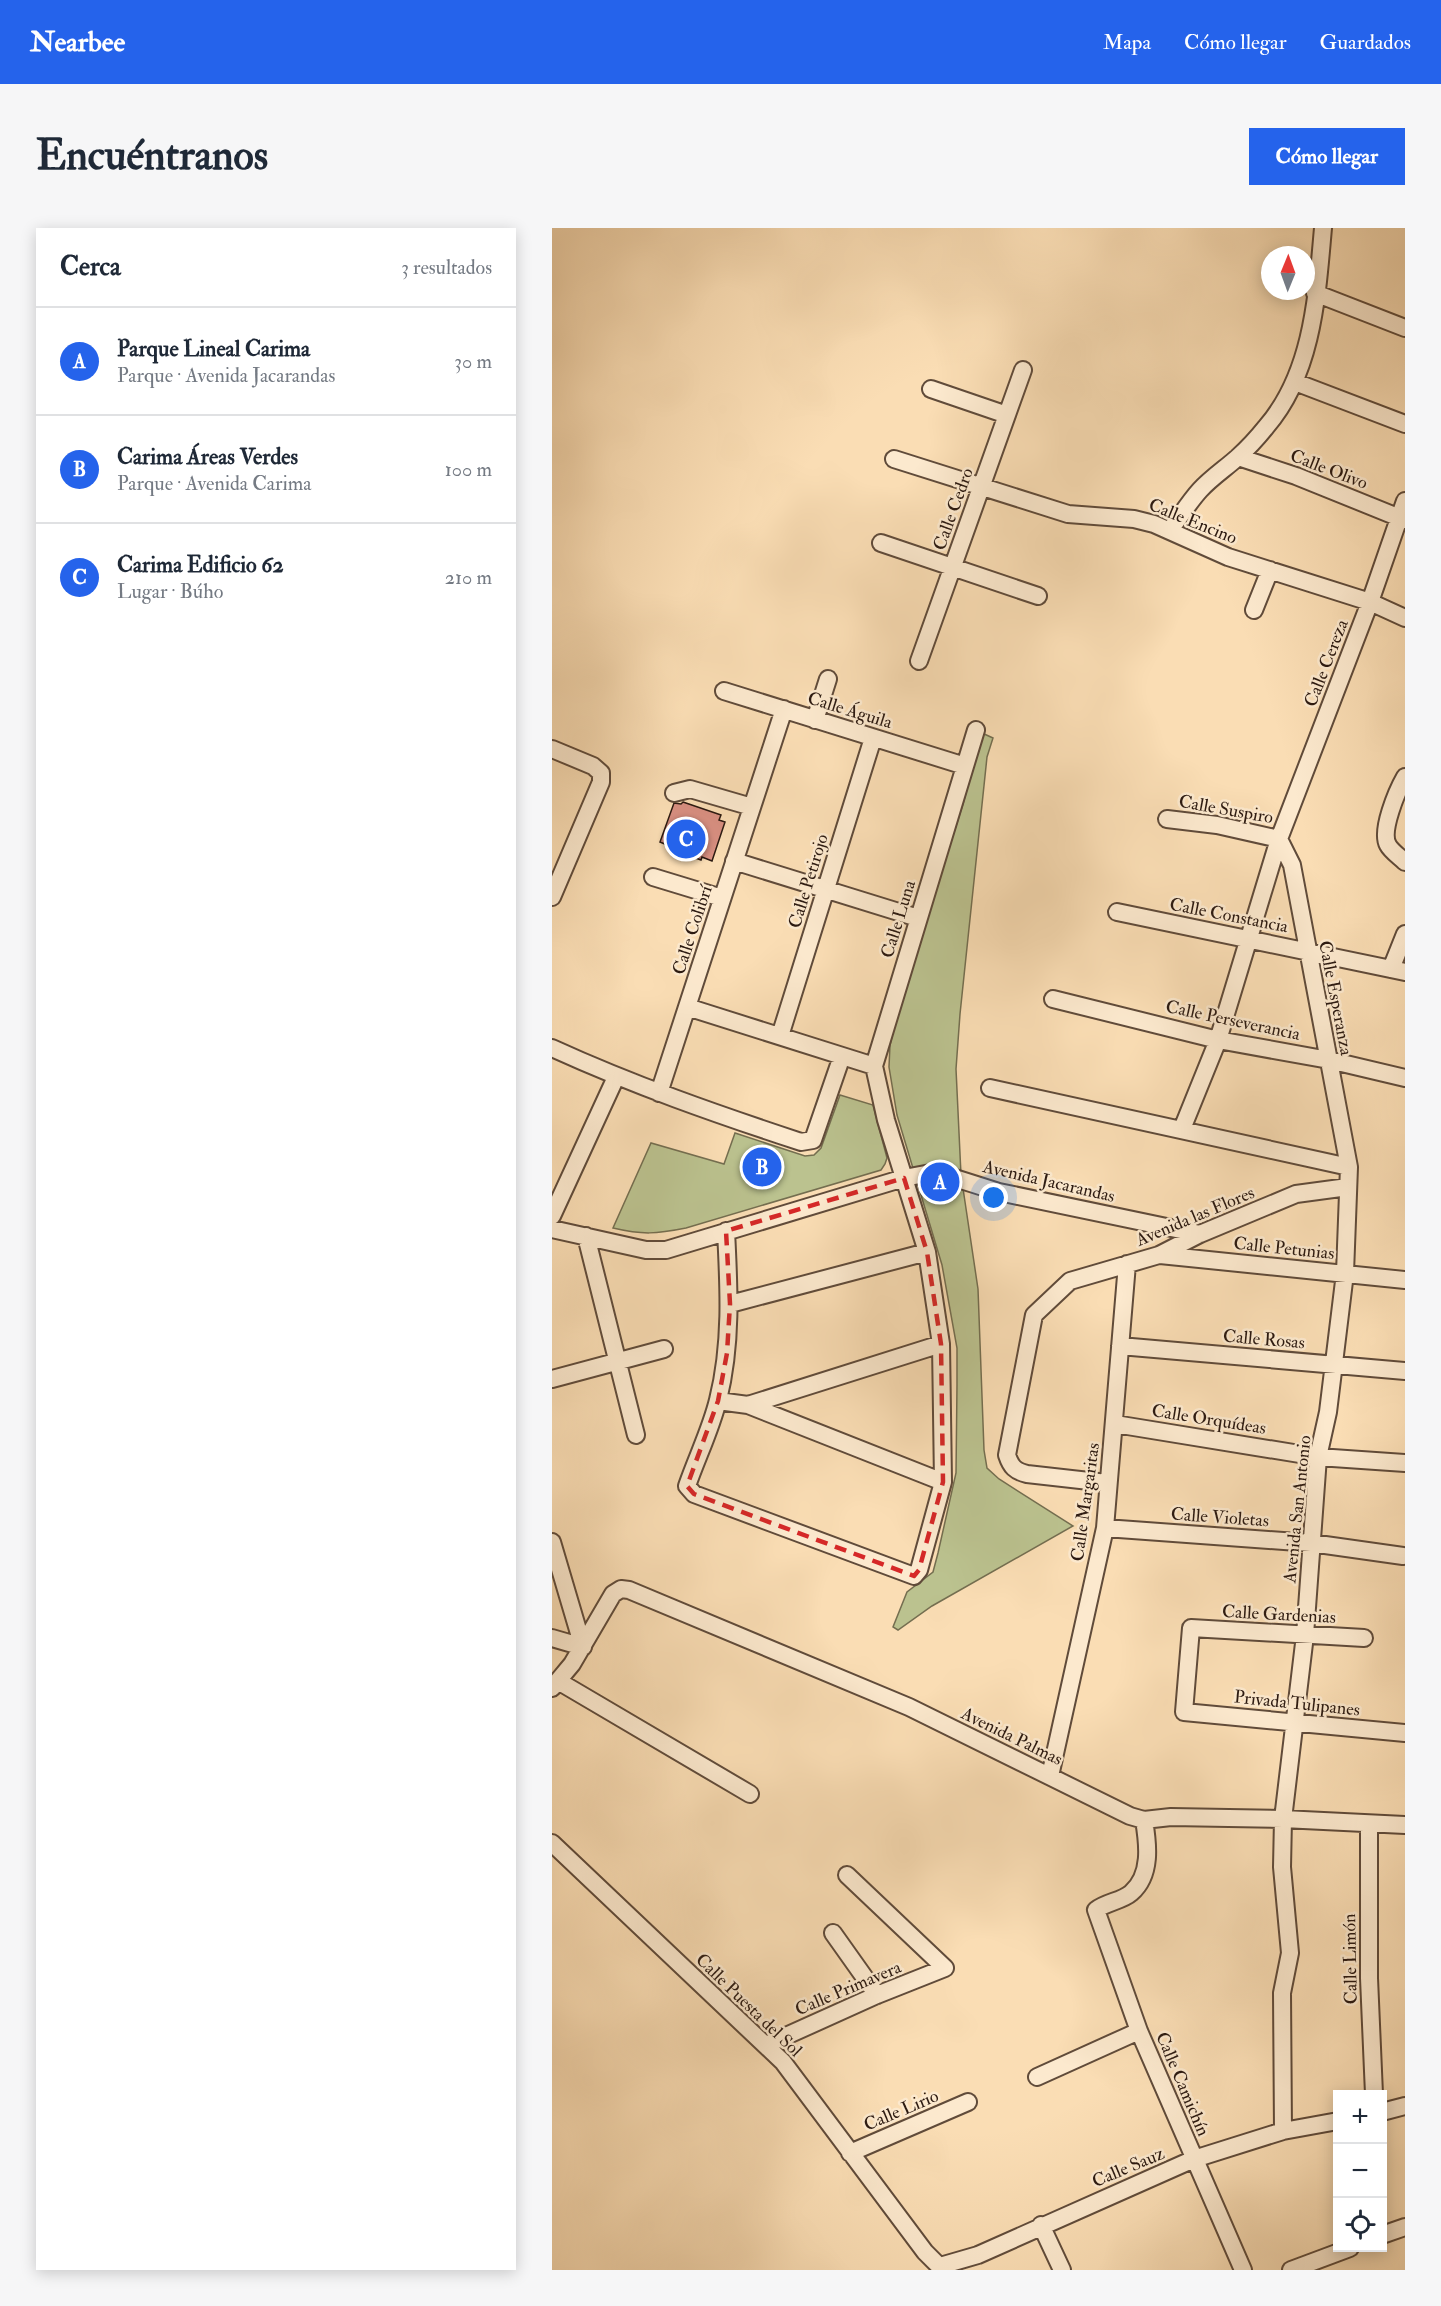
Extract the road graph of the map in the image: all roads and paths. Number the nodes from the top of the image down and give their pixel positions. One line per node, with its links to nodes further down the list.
1 (1323, 228): 2 (street)
2 (1315, 293): 4 (street)
3 (1314, 300): 6 (street)
4 (1405, 328)
5 (1023, 370): 8 (street, Calle Cedro)
6 (1294, 382): 9 (street); 10 (street)
7 (931, 389): 8 (street)
8 (1007, 415): 12 (street, Calle Cedro)
9 (1405, 424)
10 (1238, 457): 14 (street, Calle Olivo); 15 (street)
11 (894, 459): 12 (street, Calle Encino)
12 (981, 487): 15 (street, Calle Encino); 17 (street, Calle Cedro)
13 (1405, 501): 14 (street, Calle Cereza)
14 (1402, 519): 20 (street, Calle Cereza)
15 (1170, 530): 18 (street, Calle Encino)
16 (881, 543): 17 (street)
17 (953, 567): 19 (street); 23 (street, Calle Cedro)
18 (1270, 570): 20 (street, Calle Encino); 21 (street)
19 (1038, 596)
20 (1370, 602): 22 (street, Calle Encino); 36 (street, Calle Cereza)
21 (1254, 610)
22 (1405, 618)
23 (919, 661)
24 (828, 679): 27 (street)
25 (724, 691): 26 (street, Calle Águila)
26 (784, 709): 27 (street, Calle Águila); 34 (street, Calle Colibrí)
27 (815, 720): 29 (street, Calle Águila)
28 (976, 730): 31 (street, Calle Luna)
29 (873, 738): 31 (street, Calle Águila); 40 (street, Calle Petirojo)
30 (552, 748): 41 (street)
31 (965, 766): 44 (street, Calle Luna)
32 (1405, 777): 38 (street)
33 (674, 793): 34 (street)
34 (752, 807): 37 (street, Calle Colibrí)
35 (1167, 819): 36 (street, Calle Suspiro)
36 (1279, 839): 46 (street, Calle Cereza); 47 (street, Calle Esperanza)
37 (735, 861): 40 (street); 42 (street, Calle Colibrí)
38 (1405, 862)
39 (653, 876): 42 (street)
40 (826, 889): 44 (street); 51 (street, Calle Petirojo)
41 (552, 897)
42 (723, 898): 50 (street, Calle Colibrí)
43 (1117, 912): 46 (street, Calle Constancia)
44 (918, 918): 56 (street, Calle Luna)
45 (1405, 934): 48 (street)
46 (1247, 939): 47 (street, Calle Constancia); 52 (street, Calle Cereza)
47 (1307, 950): 48 (street, Calle Constancia); 55 (street, Calle Esperanza)
48 (1398, 970)
49 (1053, 999): 52 (street, Calle Perseverancia)
50 (687, 1007): 51 (street); 60 (street, Calle Colibrí)
51 (780, 1036): 54 (street)
52 (1218, 1040): 55 (street, Calle Perseverancia); 61 (street, Calle Cereza)
53 (552, 1048): 57 (street)
54 (842, 1056): 56 (street); 60 (street)
55 (1329, 1060): 58 (street, Calle Perseverancia); 62 (street, Calle Esperanza)
56 (874, 1066): 63 (street, Calle Luna)
57 (616, 1077): 60 (street); 65 (street)
58 (1405, 1078)
59 (990, 1088): 61 (street)
60 (659, 1093)
61 (1182, 1129): 62 (street)
62 (1349, 1167): 64 (street, Avenida San Antonio)
63 (904, 1178): 67 (street, Avenida Jacarandas); 68 (street, Avenida Jacarandas); 70 (street, Calle Luna)
64 (1348, 1187): 68 (street, Avenida las Flores); 73 (street, Avenida San Antonio)
65 (552, 1216)
66 (552, 1229): 69 (street, Avenida Jacarandas)
67 (726, 1231): 69 (street, Avenida Jacarandas); 75 (street)
68 (1200, 1234): 71 (street, Avenida las Flores)
69 (586, 1236): 79 (street)
70 (927, 1252): 75 (street); 76 (street, Calle Luna)
71 (1159, 1255): 72 (street, Avenida las Flores); 73 (street, Calle Petunias)
72 (1127, 1264): 77 (street, Calle Margaritas); 90 (street, Avenida las Flores)
73 (1345, 1273): 74 (street, Calle Petunias); 80 (street, Avenida San Antonio)
74 (1405, 1280)
75 (730, 1304): 83 (street)
76 (941, 1344): 84 (street); 89 (street, Calle Luna)
77 (1120, 1346): 80 (street, Calle Rosas); 85 (street, Calle Margaritas)
78 (664, 1349): 79 (street)
79 (617, 1360): 82 (street); 86 (street)
80 (1334, 1365): 81 (street, Calle Rosas); 87 (street, Avenida San Antonio)
81 (1405, 1371)
82 (552, 1379)
83 (718, 1401): 84 (street); 89 (street, Calle Luna)
84 (748, 1405): 89 (street)
85 (1115, 1424): 87 (street, Calle Orquídeas); 90 (street, Calle Margaritas)
86 (636, 1435)
87 (1318, 1457): 88 (street, Calle Orquídeas); 93 (street, Avenida San Antonio)
88 (1405, 1463)
89 (943, 1482)
90 (1107, 1483): 91 (street, Calle Margaritas)
91 (1105, 1528): 93 (street, Calle Violetas); 103 (street, Calle Margaritas)
92 (552, 1542): 98 (street)
93 (1311, 1543): 94 (street, Calle Violetas); 95 (street, Avenida San Antonio)
94 (1403, 1556)
95 (1305, 1635): 97 (street, Calle Gardenias); 100 (street, Calle Gardenias); 101 (street, Avenida San Antonio)
96 (552, 1638): 98 (street)
97 (1364, 1638)
98 (583, 1647): 99 (street); 103 (street, Avenida Palmas)
99 (555, 1684): 104 (street)
100 (1184, 1712): 101 (street, Privada Tulipanes)
101 (1294, 1724): 102 (street, Privada Tulipanes); 105 (street, Avenida San Antonio)
102 (1405, 1733)
103 (1050, 1776): 106 (street, Avenida Palmas)
104 (750, 1794)
105 (1283, 1819): 106 (street, Avenida Palmas); 107 (street, Avenida Palmas); 121 (street, Avenida San Antonio)
106 (1144, 1820): 113 (street, Calle Camichín)
107 (1369, 1824): 108 (street, Avenida Palmas); 116 (street, Calle Limón)
108 (1405, 1825)
109 (552, 1843): 114 (street, Calle Puesta del Sol)
110 (847, 1875): 112 (street, Calle Primavera)
111 (833, 1933): 112 (street)
112 (877, 1995): 114 (street, Calle Primavera)
113 (1139, 2031): 115 (street); 123 (street, Calle Camichín)
114 (766, 2045): 122 (street, Calle Puesta del Sol)
115 (1037, 2077)
116 (1374, 2090)
117 (968, 2102): 122 (street, Calle Lirio)
118 (1405, 2106): 119 (street)
119 (1387, 2111)
120 (1333, 2122): 121 (street, Calle Sauz)
121 (1283, 2131): 123 (street, Calle Sauz)
122 (850, 2153): 128 (street, Calle Puesta del Sol)
123 (1194, 2159): 124 (street, Calle Sauz); 130 (street, Calle Camichín)
124 (1041, 2225): 128 (street, Calle Sauz); 129 (street)
125 (1405, 2227): 126 (street)
126 (1387, 2234)
127 (1337, 2252): 131 (street)
128 (942, 2268)
129 (1062, 2270)
130 (1243, 2270)
131 (1291, 2270)

